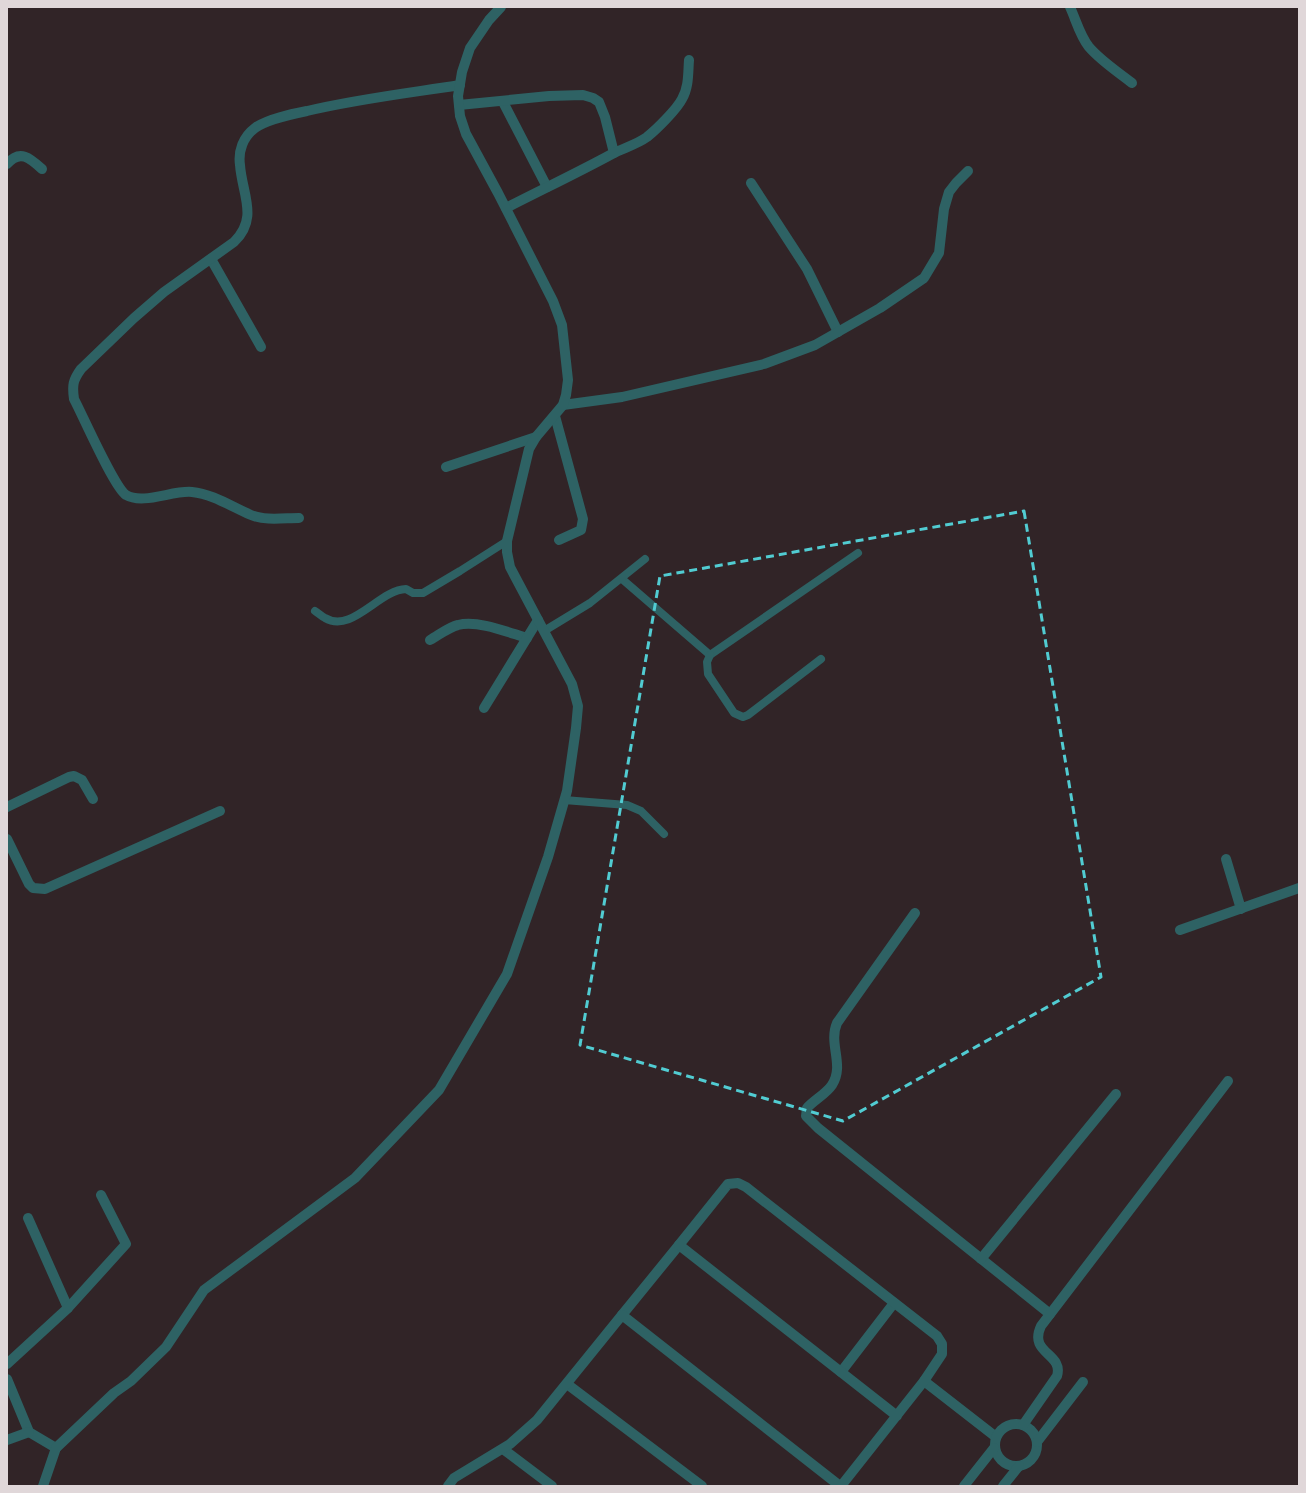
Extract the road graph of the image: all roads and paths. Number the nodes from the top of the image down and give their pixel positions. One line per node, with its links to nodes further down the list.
1 (501, 7): 5 (street)
2 (1070, 7): 4 (street)
3 (689, 60): 8 (street)
4 (1132, 83)
5 (460, 85): 7 (street); 15 (street)
6 (503, 102): 7 (street); 8 (street); 13 (street)
7 (459, 105): 14 (street)
8 (614, 153): 13 (street)
9 (7, 164): 10 (street)
10 (42, 169)
11 (968, 171): 16 (street)
12 (751, 183): 16 (street)
13 (546, 187): 14 (street)
14 (506, 208): 18 (street)
15 (211, 259): 17 (street); 22 (street)
16 (838, 332): 18 (street)
17 (261, 347)
18 (563, 405): 19 (street)
19 (555, 416): 20 (street); 23 (street)
20 (536, 437): 21 (street); 24 (street)
21 (446, 467)
22 (299, 518)
23 (559, 540)
24 (507, 541): 28 (lane); 29 (street)
25 (858, 553): 33 (lane)
26 (645, 559): 27 (lane)
27 (622, 579): 30 (lane); 33 (lane)
28 (315, 610)
29 (538, 620): 30 (street); 31 (street)
30 (544, 631): 37 (street)
31 (527, 638): 32 (street); 35 (street)
32 (430, 640)
33 (710, 655): 34 (lane)
34 (821, 659)
35 (484, 708)
36 (93, 800): 38 (street)
37 (564, 800): 40 (lane); 69 (street)
38 (7, 807)
39 (220, 811): 41 (street)
40 (664, 834)
41 (7, 839)
42 (1226, 860): 44 (street)
43 (1299, 888): 44 (street)
44 (1241, 909): 46 (street)
45 (914, 913): 52 (street)
46 (1180, 930)
47 (1228, 1081): 55 (street)
48 (1116, 1094): 52 (street)
49 (101, 1195): 54 (street)
50 (28, 1218): 54 (street)
51 (679, 1245): 53 (street); 56 (street); 58 (street)
52 (981, 1260): 55 (street)
53 (894, 1303): 58 (street); 60 (street)
54 (68, 1308): 57 (street)
55 (1050, 1314): 64 (street)
56 (622, 1315): 62 (street); 77 (street)
57 (7, 1364)
58 (842, 1372): 63 (street)
59 (7, 1379): 65 (street)
60 (924, 1381): 63 (street); 66 (street)
61 (1083, 1382): 68 (street)
62 (567, 1384): 71 (street); 76 (street)
63 (897, 1416): 77 (street)
64 (1024, 1425): 66 (street); 68 (street)
65 (29, 1432): 67 (street); 69 (street)
66 (996, 1437): 70 (street)
67 (7, 1440)
68 (1037, 1442): 72 (street)
69 (56, 1448): 73 (street)
70 (994, 1448): 72 (street); 78 (street)
71 (503, 1449): 74 (street); 75 (street)
72 (1019, 1466): 79 (street)
73 (42, 1486)
74 (448, 1486)
75 (552, 1486)
76 (702, 1486)
77 (840, 1486)
78 (964, 1486)
79 (1003, 1486)

